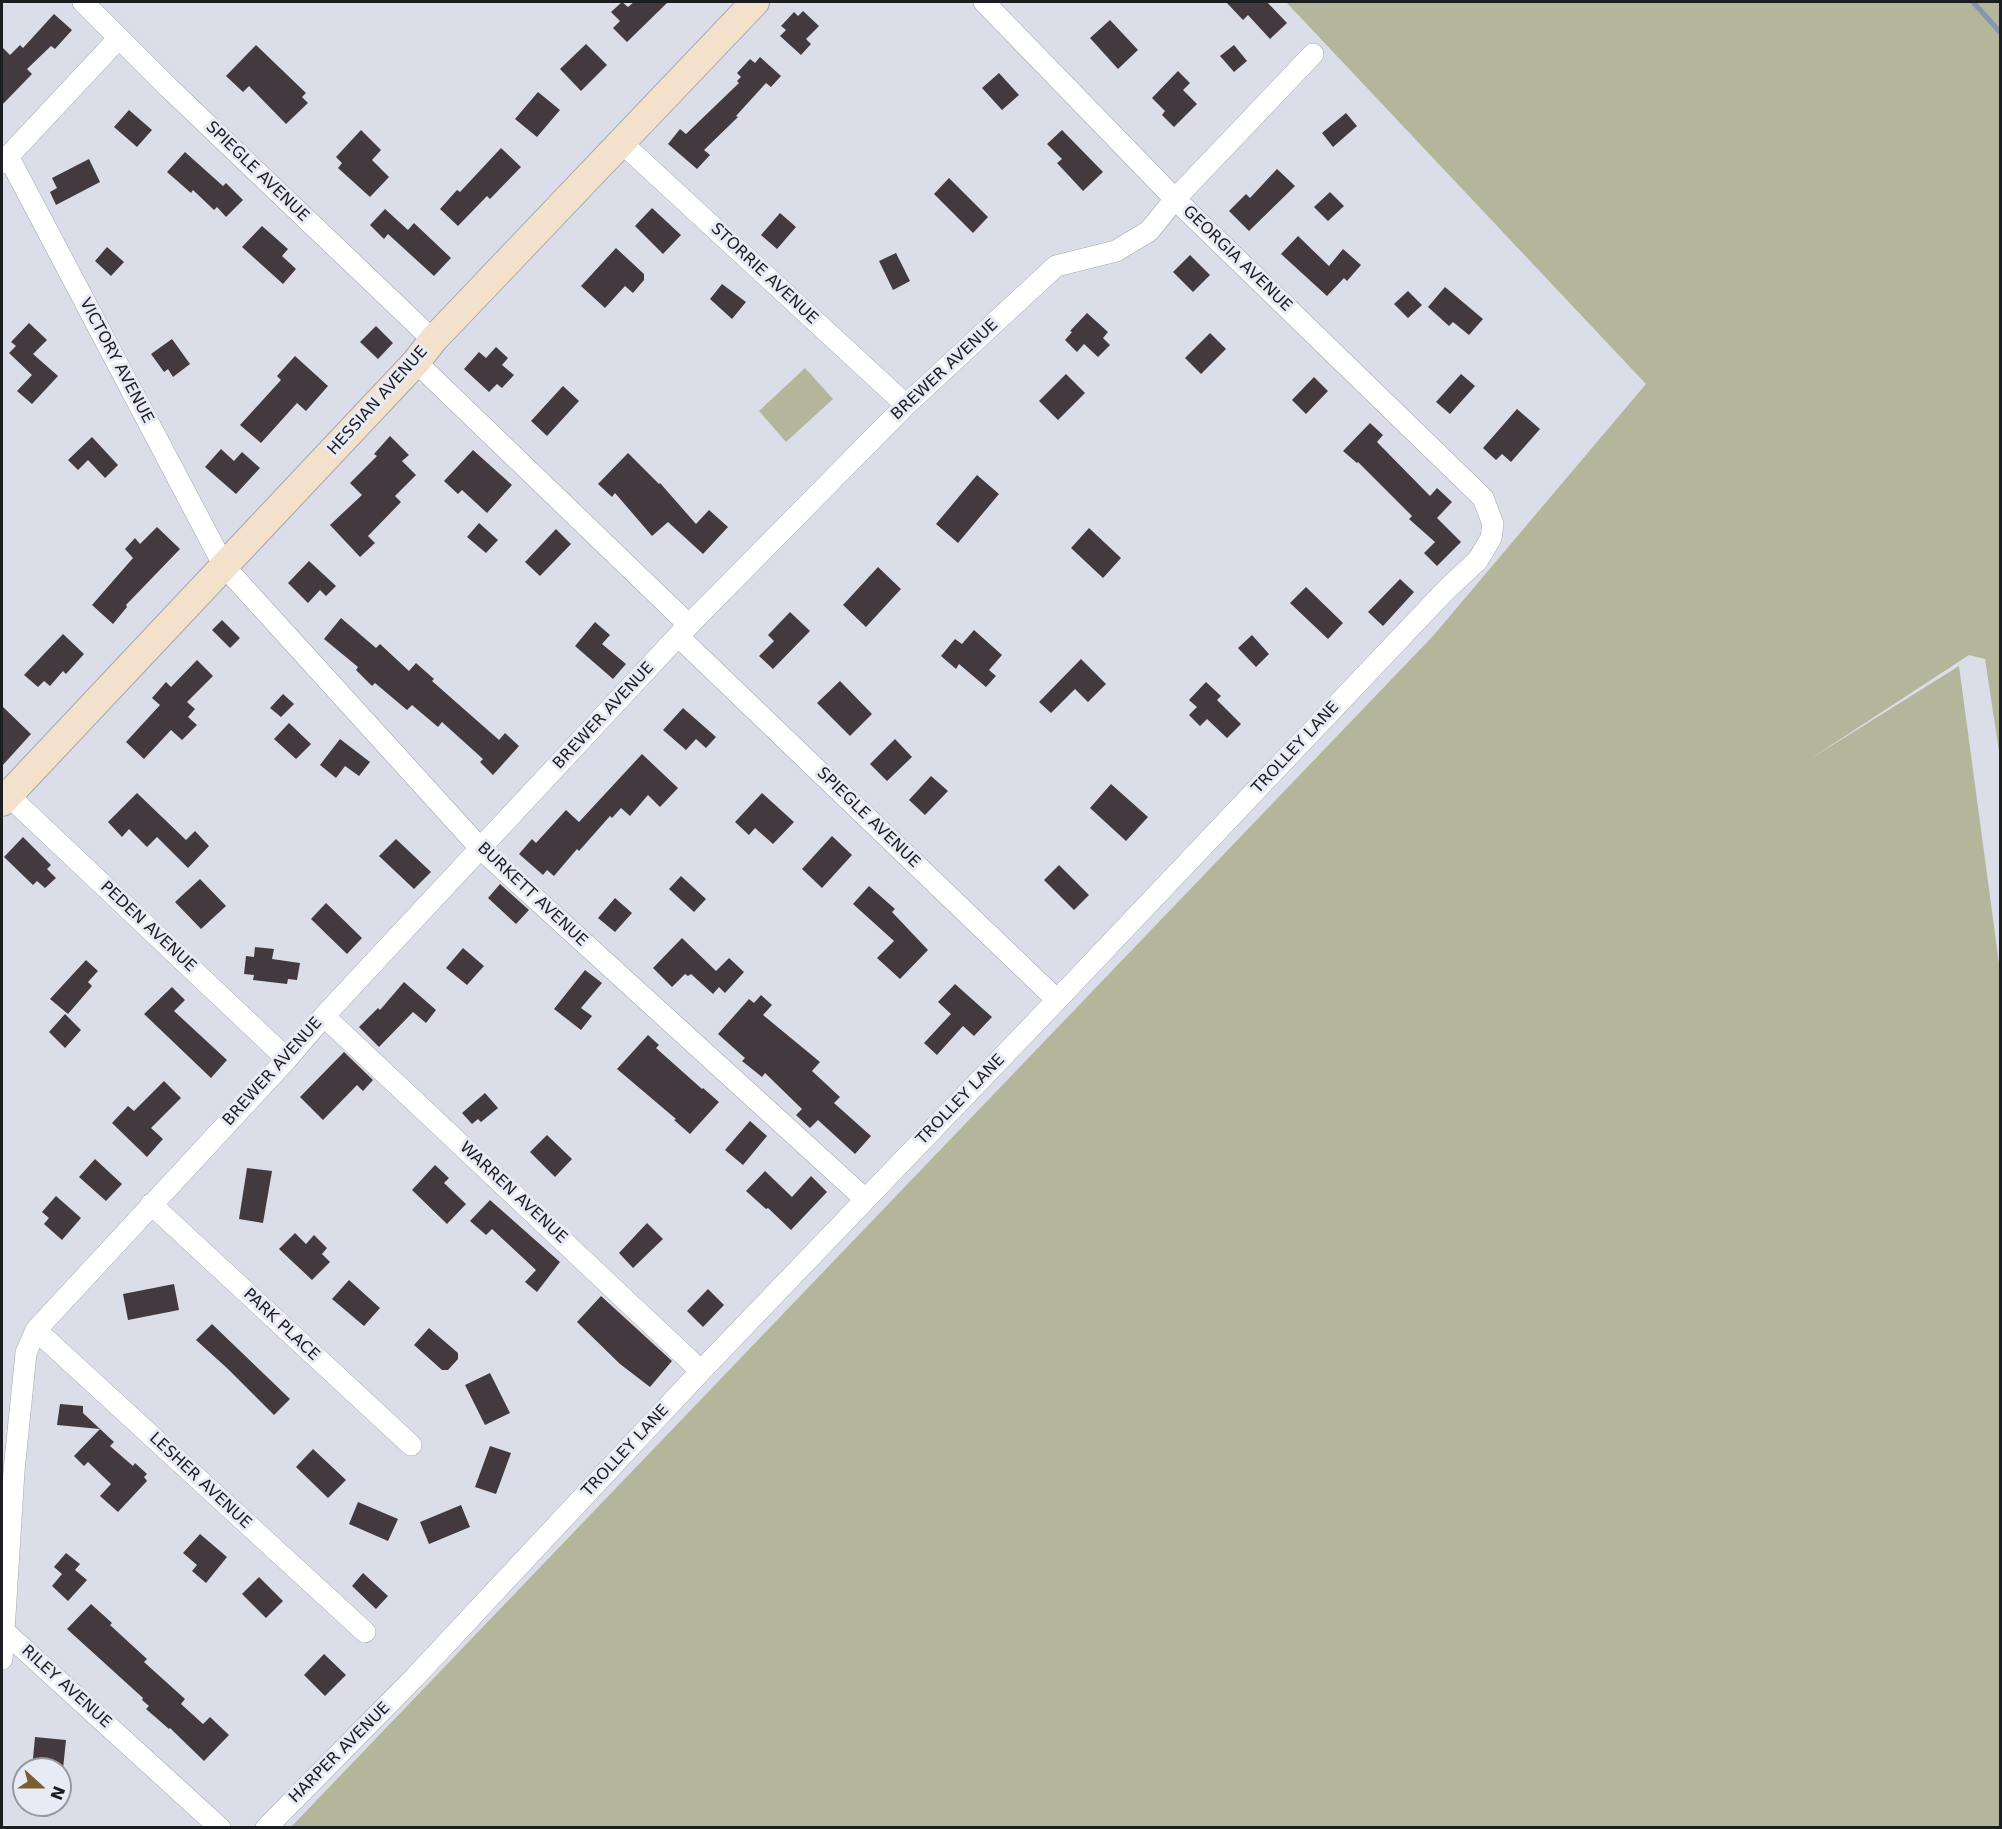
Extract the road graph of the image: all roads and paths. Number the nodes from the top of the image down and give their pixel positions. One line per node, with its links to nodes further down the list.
1 (83, 2): 4 (street, SPIEGLE AVENUE)
2 (755, 2): 6 (main road, HESSIAN AVENUE)
3 (984, 2): 8 (street, GEORGIA AVENUE)
4 (118, 38): 7 (street); 9 (street, SPIEGLE AVENUE)
5 (1313, 54): 8 (street, BREWER AVENUE)
6 (622, 143): 9 (main road, HESSIAN AVENUE); 11 (street, STORRIE AVENUE)
7 (5, 159): 13 (street, VICTORY AVENUE)
8 (1175, 199): 11 (street, BREWER AVENUE); 12 (street, GEORGIA AVENUE)
9 (433, 340): 10 (main road, HESSIAN AVENUE)
10 (416, 362): 13 (main road, HESSIAN AVENUE); 14 (street, SPIEGLE AVENUE)
11 (906, 405): 14 (street, BREWER AVENUE)
12 (1490, 515): 17 (street, TROLLEY LANE)
13 (224, 566): 15 (main road, HESSIAN AVENUE); 16 (street, BURKETT AVENUE)
14 (683, 630): 16 (street, BREWER AVENUE); 17 (street, SPIEGLE AVENUE)
15 (5, 799): 19 (street, PEDEN AVENUE)
16 (481, 849): 18 (street, BREWER AVENUE); 20 (street, BURKETT AVENUE)
17 (1057, 1000): 20 (street, TROLLEY LANE)
18 (324, 1016): 19 (street, BREWER AVENUE); 23 (street, WARREN AVENUE)
19 (287, 1059): 21 (street, BREWER AVENUE)
20 (865, 1199): 23 (street, TROLLEY LANE)
21 (151, 1204): 22 (street, BREWER AVENUE); 24 (street, PARK PLACE)
22 (36, 1330): 25 (street, BREWER AVENUE); 26 (street, LESHER AVENUE)
23 (701, 1371): 28 (street, TROLLEY LANE)
24 (411, 1445)
25 (4, 1631): 27 (street); 29 (street, RILEY AVENUE)
26 (365, 1632)
27 (2, 1659)
28 (414, 1678): 30 (street, HARPER AVENUE)
29 (220, 1827)
30 (266, 1827)

